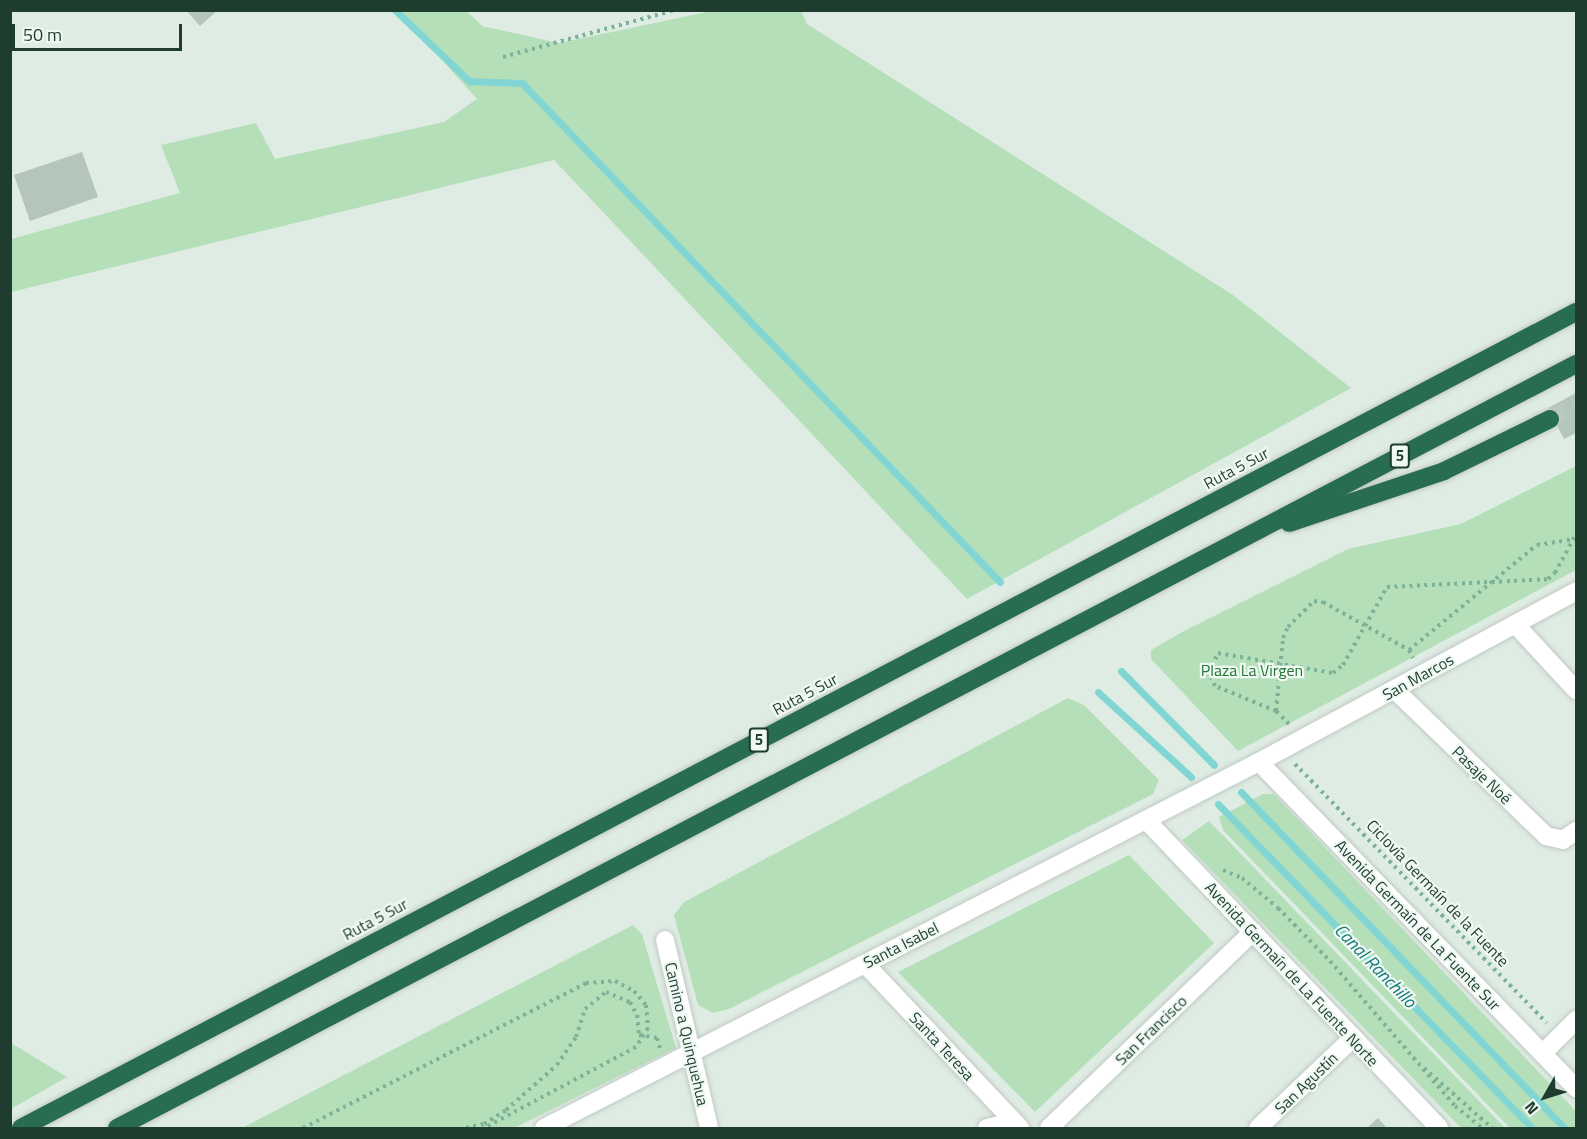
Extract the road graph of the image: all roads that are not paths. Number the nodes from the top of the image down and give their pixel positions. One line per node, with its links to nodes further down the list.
1 (1576, 312): 21 (highway, Ruta 5 Sur / 5)
2 (1576, 364): 4 (highway, 5)
3 (1550, 419): 4 (highway)
4 (1223, 547): 22 (highway, 5)
5 (1576, 591): 6 (street, San Marcos)
6 (1515, 624): 7 (street, San Marcos); 8 (street)
7 (1395, 690): 9 (street, San Marcos); 11 (street, Pasaje Noé)
8 (1576, 690)
9 (1259, 762): 10 (street, Santa Isabel); 18 (street, Avenida Germaín de La Fuente Sur)
10 (1146, 820): 12 (street, Avenida Germaín de La Fuente Norte); 14 (street, Santa Isabel)
11 (1576, 831)
12 (1253, 932): 16 (street, Avenida Germaín de La Fuente Norte); 26 (street, San Francisco)
13 (664, 940): 17 (street, Camino a Quinquehua)
14 (865, 964): 17 (street, Santa Isabel); 20 (street, Santa Teresa)
15 (1576, 1020): 18 (street)
16 (1353, 1038): 27 (street, San Agustín); 28 (street, Avenida Germaín de La Fuente Norte)
17 (693, 1052): 23 (street, Santa Isabel); 24 (street, Camino a Quinquehua)
18 (1543, 1053): 19 (street, Avenida Germaín de La Fuente Sur)
19 (1576, 1088)
20 (1012, 1124): 25 (street)
21 (21, 1128)
22 (117, 1128)
23 (545, 1128)
24 (709, 1128)
25 (987, 1128)
26 (1049, 1128)
27 (1258, 1128)
28 (1439, 1128)

